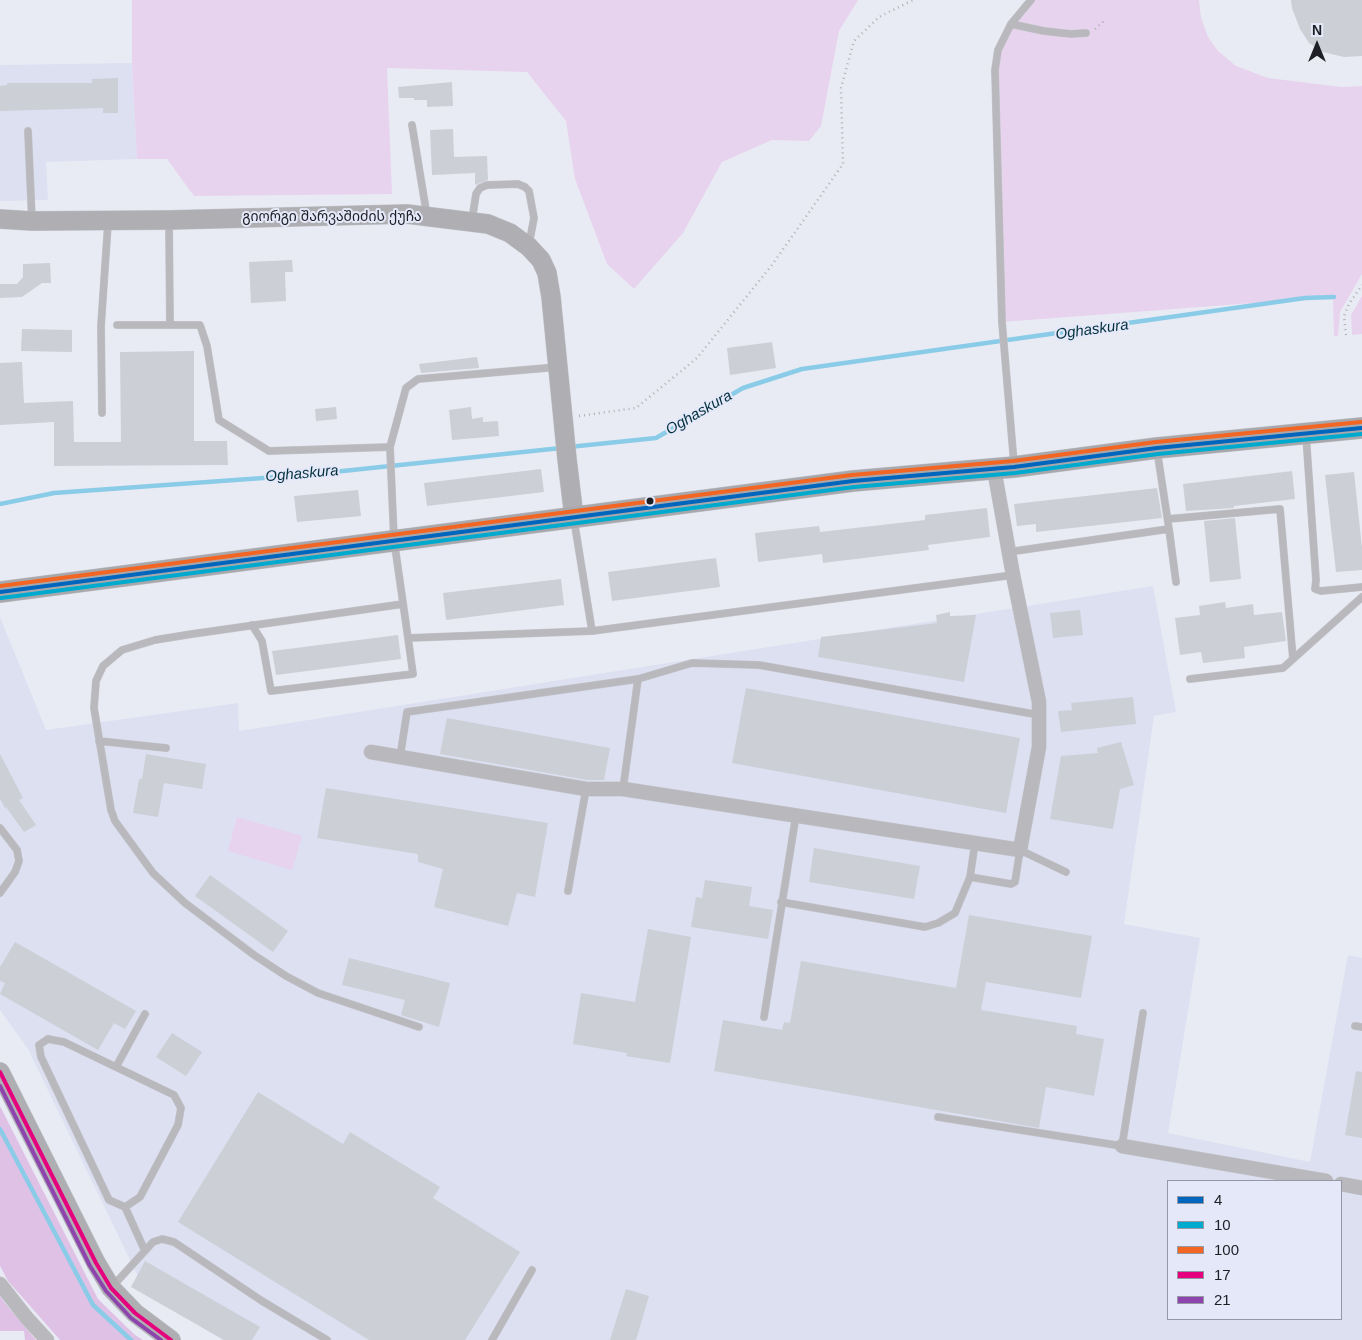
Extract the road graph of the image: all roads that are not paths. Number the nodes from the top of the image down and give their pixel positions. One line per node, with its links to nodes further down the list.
1 (1031, 0): 2 (lane)
2 (1011, 24): 3 (lane); 21 (lane)
3 (1086, 33)
4 (412, 125): 6 (lane)
5 (28, 131): 10 (lane)
6 (428, 216): 9 (street, გიორგი შარვაშიძის ქუჩა); 11 (street, გიორგი შარვაშიძის ქუჩა)
7 (0, 219): 10 (street, გიორგი შარვაშიძის ქუჩა)
8 (108, 220): 9 (street, გიორგი შარვაშიძის ქუჩა); 10 (street, გიორგი შარვაშიძის ქუჩა); 16 (lane)
9 (169, 220): 13 (lane)
10 (32, 221)
11 (472, 222): 12 (street, გიორგი შარვაშიძის ქუჩა); 12 (lane)
12 (529, 247): 15 (street, გიორგი შარვაშიძის ქუჩა)
13 (170, 325): 14 (lane); 19 (lane)
14 (117, 326)
15 (558, 366): 19 (lane); 22 (street, გიორგი შარვაშიძის ქუჩა)
16 (102, 414)
17 (1362, 428): 18 (main road)
18 (1306, 432): 20 (main road); 29 (lane)
19 (390, 447): 25 (lane)
20 (1156, 448): 21 (main road); 23 (lane)
21 (1004, 468): 22 (main road); 26 (street)
22 (574, 517): 25 (main road); 34 (lane)
23 (1168, 519): 24 (lane); 36 (lane)
24 (1169, 529): 26 (lane); 28 (lane)
25 (394, 540): 30 (main road); 32 (lane)
26 (1008, 552): 27 (street)
27 (1013, 575): 34 (lane); 39 (street)
28 (1176, 582)
29 (1362, 587)
30 (0, 592)
31 (1362, 597): 36 (lane)
32 (403, 604): 33 (lane); 35 (lane)
33 (252, 625): 35 (lane); 40 (lane)
34 (592, 631): 35 (lane)
35 (408, 638)
36 (1293, 659): 37 (lane)
37 (1190, 678)
38 (638, 680): 39 (lane); 43 (lane); 44 (lane)
39 (1039, 715): 49 (street)
40 (99, 741): 41 (lane); 58 (lane)
41 (166, 748)
42 (371, 752): 43 (street)
43 (400, 757): 45 (street)
44 (623, 788): 45 (street); 46 (street)
45 (586, 789): 52 (lane)
46 (796, 815): 48 (street); 54 (lane)
47 (0, 828): 53 (lane)
48 (975, 843): 49 (street); 51 (lane)
49 (1020, 850): 50 (lane); 51 (lane)
50 (1066, 872)
51 (970, 877): 54 (lane)
52 (568, 891)
53 (0, 893)
54 (782, 902): 57 (lane)
55 (1143, 1013): 62 (lane)
56 (144, 1014): 59 (lane)
57 (764, 1017)
58 (419, 1027)
59 (116, 1067): 66 (lane); 66 (lane)
60 (0, 1072): 70 (street)
61 (938, 1116): 62 (lane)
62 (1122, 1146): 63 (street)
63 (1320, 1180)
64 (1342, 1184): 65 (street)
65 (1362, 1188)
66 (125, 1207): 67 (lane)
67 (145, 1251): 70 (lane); 73 (lane)
68 (532, 1270): 74 (lane)
69 (0, 1284): 71 (street)
70 (111, 1288): 72 (street)
71 (47, 1340)
72 (170, 1340)
73 (326, 1340)
74 (492, 1340)

